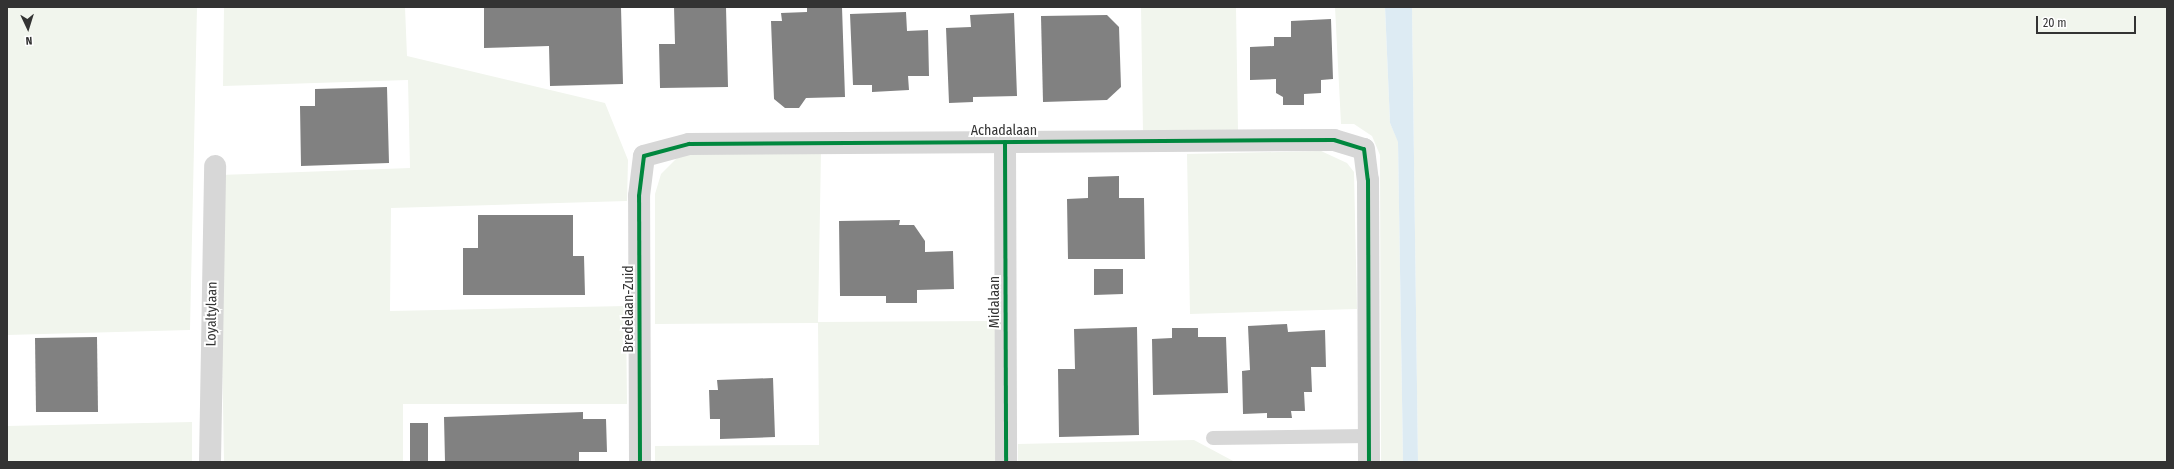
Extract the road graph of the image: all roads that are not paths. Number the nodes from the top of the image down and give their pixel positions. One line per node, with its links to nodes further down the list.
1 (1005, 142): 2 (street, Achadalaan); 4 (street, Achadalaan); 8 (street, Midalaan)
2 (644, 156): 7 (street, Bredelaan-Zuid)
3 (215, 166): 6 (street, Loyaltylaan)
4 (1369, 436): 5 (lane); 9 (street)
5 (1213, 438)
6 (210, 462)
7 (640, 462)
8 (1006, 462)
9 (1369, 462)

